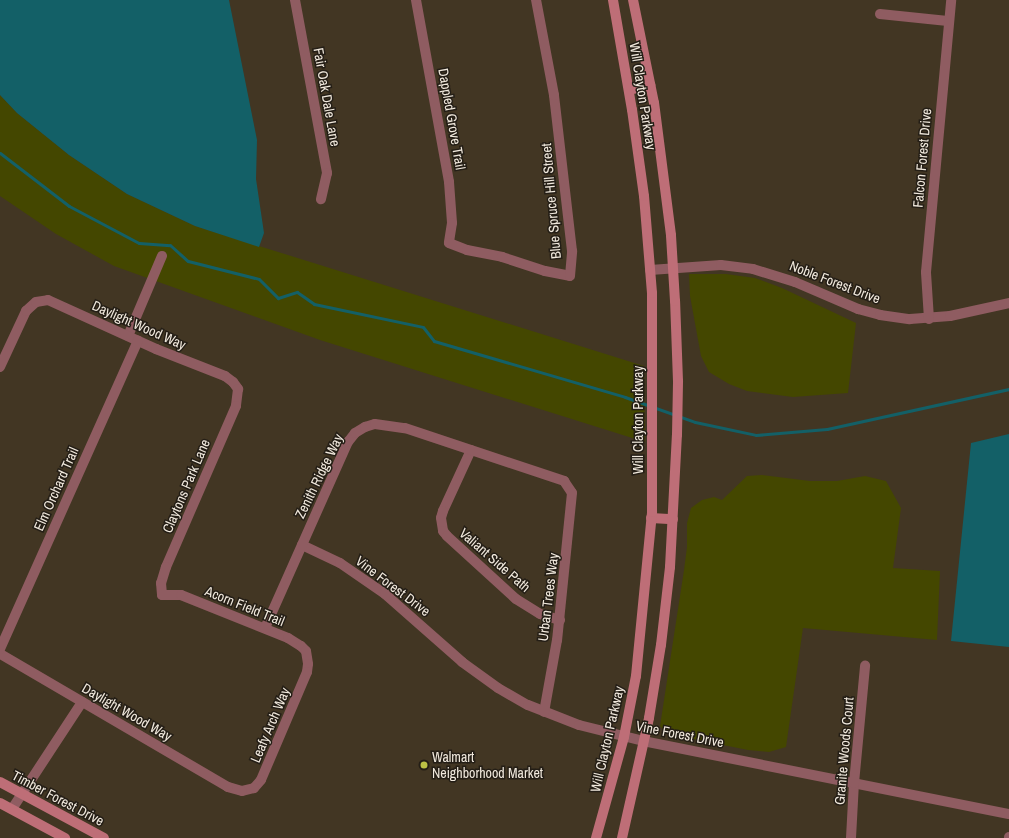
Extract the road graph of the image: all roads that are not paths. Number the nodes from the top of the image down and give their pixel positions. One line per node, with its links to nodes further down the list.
1 (295, 0): 11 (street, Fair Oak Dale Lane)
2 (416, 0): 12 (street, Dappled Grove Trail)
3 (536, 0): 12 (street, Blue Spruce Hill Street)
4 (613, 0): 10 (main road, Will Clayton Parkway)
5 (633, 0): 9 (main road, Will Clayton Parkway)
6 (951, 0): 8 (street, Falcon Forest Drive)
7 (880, 14): 8 (street)
8 (948, 21): 17 (street, Falcon Forest Drive)
9 (650, 85): 10 (main road); 14 (main road, Will Clayton Parkway)
10 (629, 90): 15 (main road, Will Clayton Parkway)
11 (321, 199)
12 (449, 243)
13 (162, 256): 18 (street)
14 (673, 268): 15 (street, Noble Forest Drive); 17 (street, Noble Forest Drive); 25 (main road, Will Clayton Parkway)
15 (650, 270): 24 (main road, Will Clayton Parkway)
16 (1009, 303): 17 (street, Noble Forest Drive)
17 (929, 319)
18 (128, 336): 19 (street, Daylight Wood Way); 20 (street, Daylight Wood Way)
19 (138, 341): 21 (street, Daylight Wood Way); 30 (street, Elm Orchard Trail)
20 (0, 367)
21 (238, 390): 27 (street, Claytons Park Lane)
22 (471, 450): 23 (street, Zenith Ridge Way); 26 (street, Zenith Ridge Way); 28 (street, Valiant Side Path)
23 (568, 486): 28 (street, Urban Trees Way)
24 (651, 518): 25 (main road); 36 (main road, Will Clayton Parkway)
25 (674, 519): 37 (main road, Will Clayton Parkway)
26 (302, 545): 29 (street, Zenith Ridge Way); 35 (street, Vine Forest Drive)
27 (162, 595): 29 (street, Acorn Field Trail)
28 (560, 620): 35 (street, Urban Trees Way)
29 (265, 628): 32 (street, Acorn Field Trail)
30 (0, 649)
31 (0, 654): 34 (street, Daylight Wood Way)
32 (308, 658): 40 (street, Leafy Arch Way)
33 (865, 666): 39 (street, Granite Woods Court)
34 (82, 702): 40 (street, Daylight Wood Way); 41 (street)
35 (544, 712): 36 (street, Vine Forest Drive)
36 (624, 737): 37 (street, Vine Forest Drive); 47 (main road, Will Clayton Parkway)
37 (643, 741): 39 (street, Vine Forest Drive); 48 (main road, Will Clayton Parkway)
38 (0, 782): 41 (main road, Timber Forest Drive)
39 (854, 783): 44 (street, Vine Forest Drive); 49 (street, Granite Woods Court)
40 (242, 791)
41 (22, 794): 43 (street); 46 (main road, Timber Forest Drive)
42 (0, 803): 43 (main road)
43 (12, 809): 45 (main road)
44 (1009, 814)
45 (65, 838)
46 (104, 838)
47 (596, 838)
48 (622, 838)
49 (851, 838)

